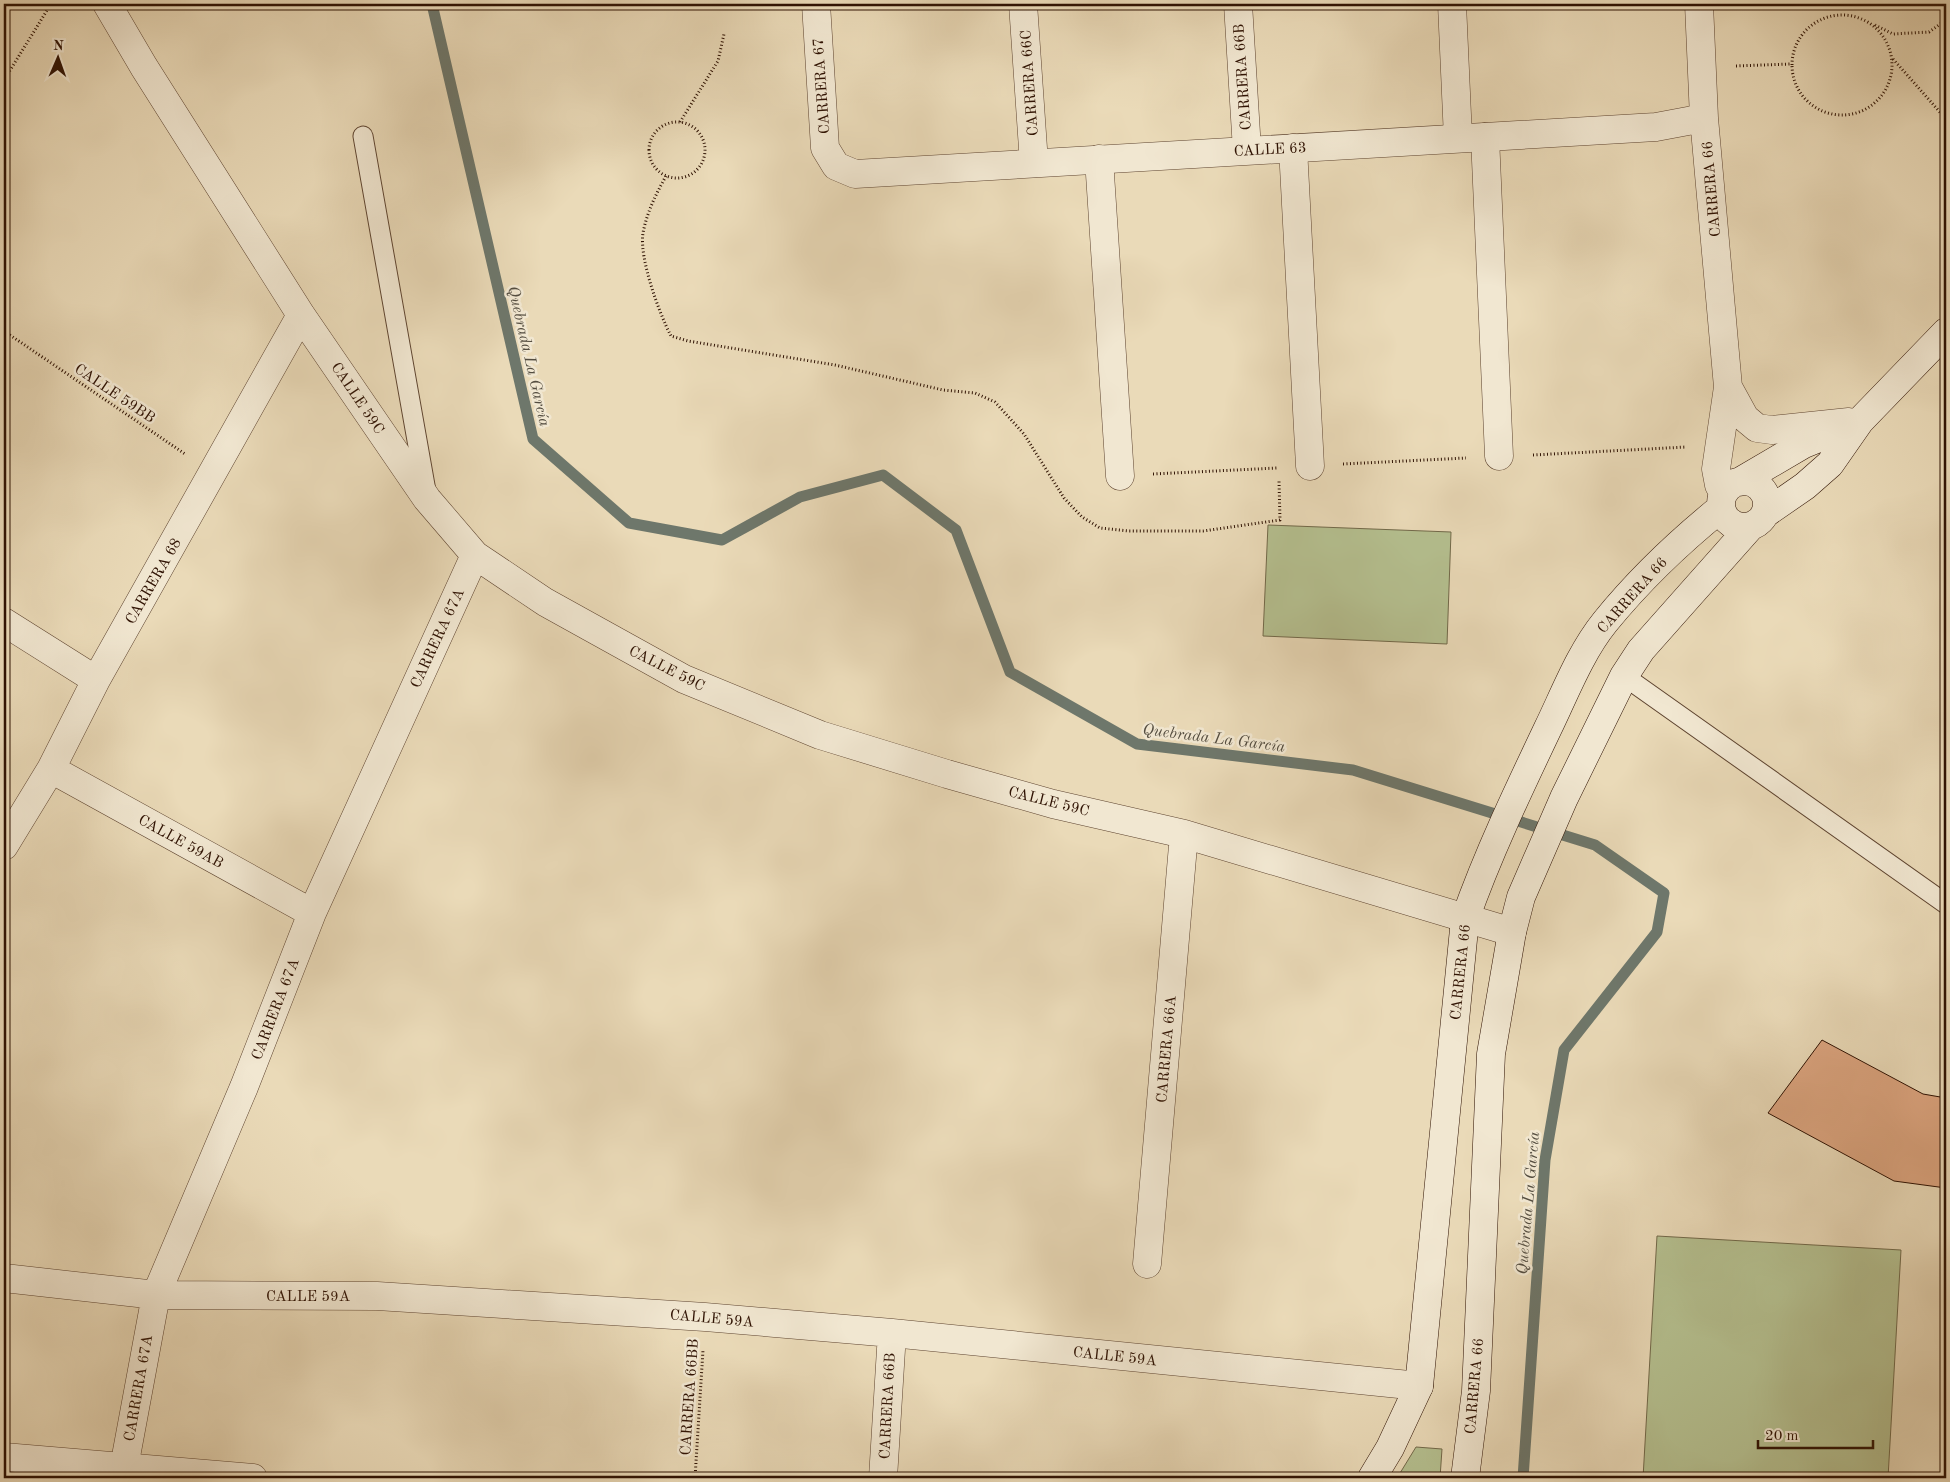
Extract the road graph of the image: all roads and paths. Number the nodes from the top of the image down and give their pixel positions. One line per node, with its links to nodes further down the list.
1 (51, 4): 14 (path)
2 (107, 4): 26 (street, CALLE 59C)
3 (816, 4): 24 (street, CARRERA 67)
4 (1024, 4): 23 (street, CARRERA 66C)
5 (1238, 4): 21 (street, CARRERA 66B)
6 (1452, 4): 19 (street)
7 (1699, 4): 13 (street, CARRERA 66)
8 (1946, 20): 9 (path)
9 (1873, 24): 11 (path); 12 (path)
10 (724, 34): 17 (path)
11 (1892, 59): 12 (path); 16 (path)
12 (1790, 64): 13 (path)
13 (1703, 68): 15 (street, CARRERA 66)
14 (4, 80)
15 (1704, 118): 19 (street, CALLE 63); 29 (street, CARRERA 66)
16 (1946, 119)
17 (680, 122): 25 (path); 25 (path)
18 (363, 136): 37 (lane)
19 (1472, 137): 20 (street, CALLE 63); 32 (street)
20 (1293, 148): 21 (street, CALLE 63); 33 (street)
21 (1247, 150): 22 (street, CALLE 63)
22 (1099, 159): 23 (street, CALLE 63); 35 (street)
23 (1034, 163): 24 (street, CALLE 63)
24 (836, 166)
25 (666, 176): 35 (path)
26 (301, 315): 34 (street, CARRERA 68); 37 (street, CALLE 59C)
27 (4, 331): 34 (path, CALLE 59BB)
28 (1946, 332): 30 (street)
29 (1728, 386): 30 (street); 31 (street, CARRERA 66)
30 (1860, 421): 36 (street); 38 (street, CARRERA 66)
31 (1720, 442): 32 (path); 36 (street, CARRERA 66)
32 (1499, 456): 33 (path)
33 (1310, 466)
34 (214, 473): 42 (street, CARRERA 68)
35 (1120, 476)
36 (1728, 494): 38 (street); 38 (street); 48 (street, CARRERA 66)
37 (427, 499): 39 (street, CALLE 59C)
38 (1758, 520): 41 (street, CARRERA 66)
39 (475, 555): 44 (street, CALLE 59C); 47 (street, CARRERA 67A)
40 (4, 622): 42 (street)
41 (1624, 676): 46 (lane); 49 (street, CARRERA 66)
42 (96, 680): 43 (street, CARRERA 68)
43 (51, 770): 45 (street, CARRERA 68); 47 (street, CALLE 59AB)
44 (1184, 834): 48 (street, CALLE 59C); 50 (street, CARRERA 66A)
45 (4, 846)
46 (1946, 904)
47 (312, 913): 52 (street, CARRERA 67A)
48 (1466, 919): 49 (street, CALLE 59C); 55 (street, CARRERA 66)
49 (1512, 932): 62 (street, CARRERA 66)
50 (1147, 1264)
51 (4, 1278): 52 (street, CALLE 59A)
52 (156, 1295): 53 (street, CALLE 59A); 57 (street, CARRERA 67A)
53 (705, 1317): 54 (street, CALLE 59A); 59 (path, CARRERA 66BB)
54 (892, 1333): 55 (street, CALLE 59A); 60 (street, CARRERA 66B)
55 (1419, 1386): 61 (street, CARRERA 66)
56 (4, 1457): 57 (street)
57 (123, 1473): 58 (street)
58 (253, 1478)
59 (695, 1478)
60 (883, 1478)
61 (1372, 1478)
62 (1465, 1478)

